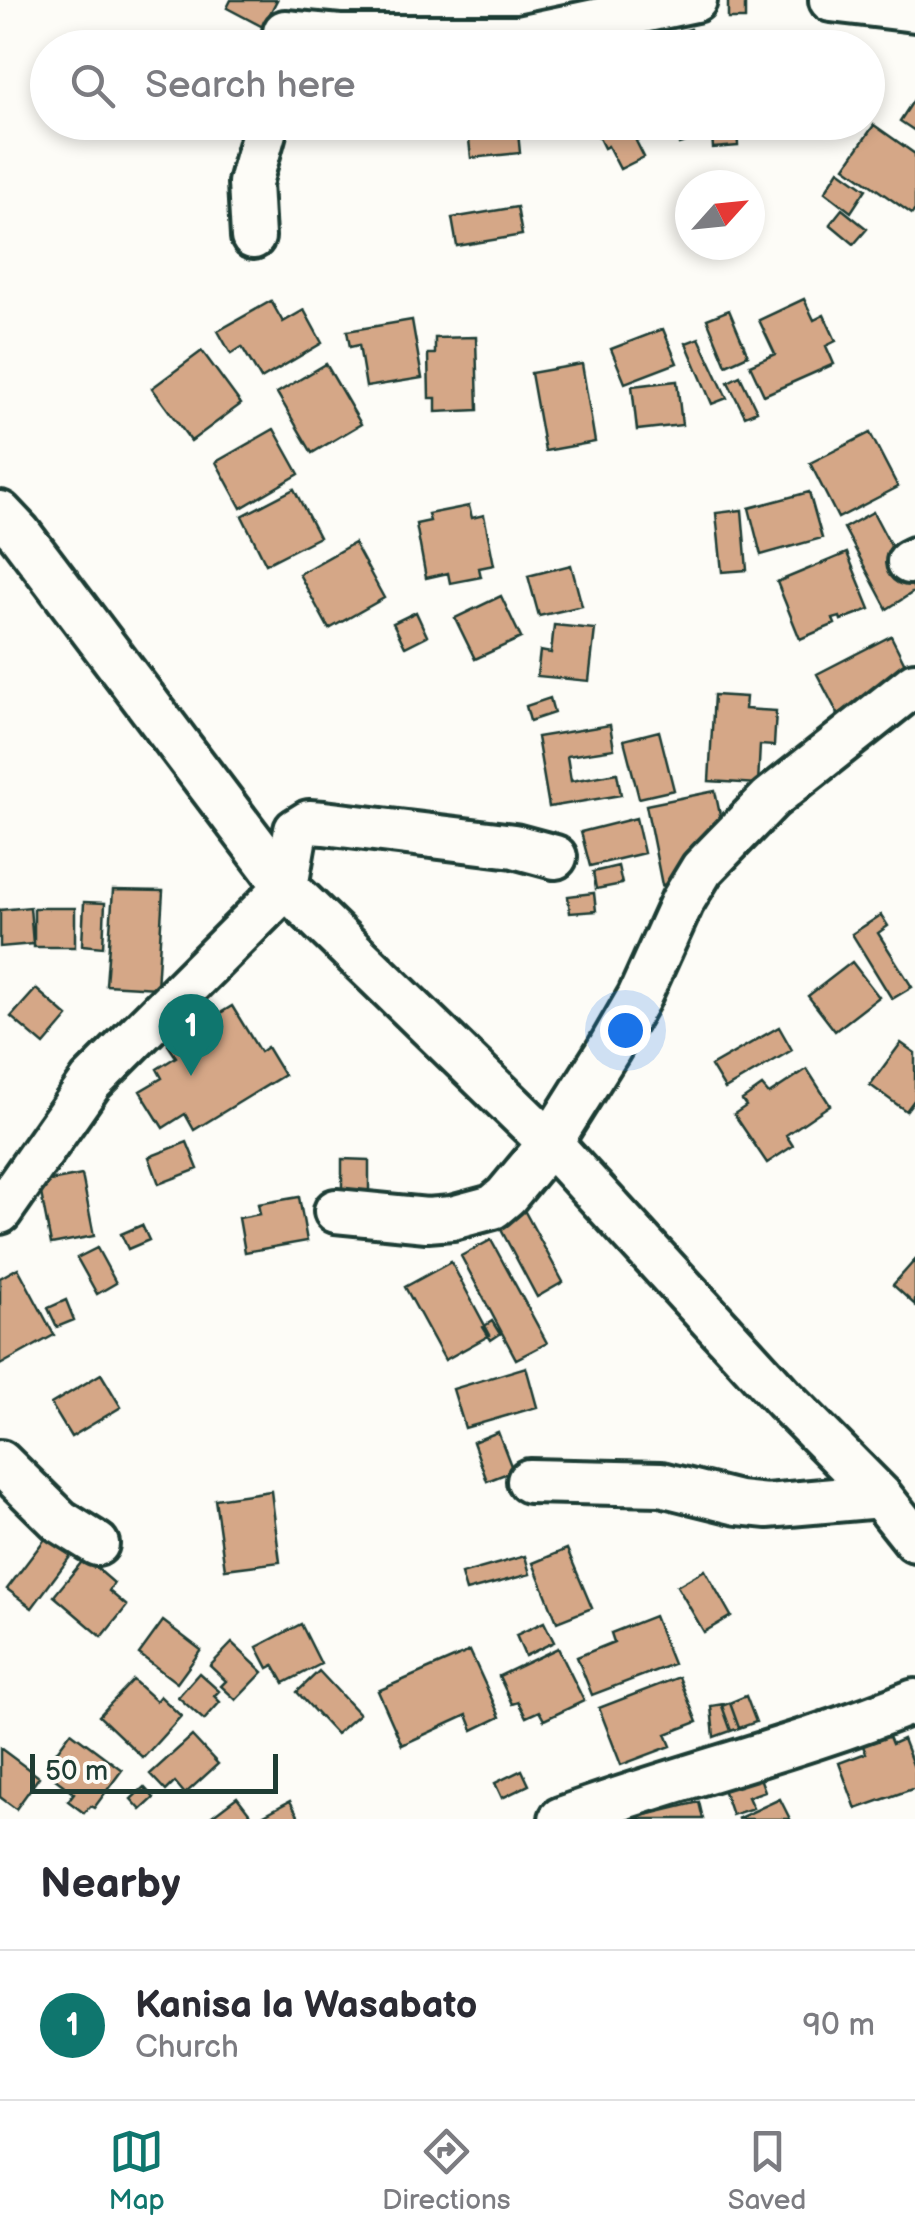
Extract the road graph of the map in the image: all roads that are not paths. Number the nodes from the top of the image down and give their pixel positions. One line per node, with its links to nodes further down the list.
1 (316, 0): 6 (street)
2 (490, 0): 7 (street)
3 (695, 0): 8 (street)
4 (831, 0): 5 (street)
5 (915, 10)
6 (287, 30)
7 (514, 30)
8 (552, 30)
9 (262, 140): 10 (street)
10 (253, 237)
11 (0, 513): 14 (street)
12 (915, 684): 15 (street)
13 (556, 858): 14 (street)
14 (286, 887): 15 (street); 17 (street)
15 (550, 1143): 16 (street); 20 (street)
16 (336, 1210)
17 (0, 1212)
18 (0, 1462): 22 (street)
19 (529, 1481): 20 (street)
20 (880, 1496): 21 (street)
21 (915, 1540)
22 (97, 1544)
23 (915, 1700): 24 (street)
24 (562, 1819)

